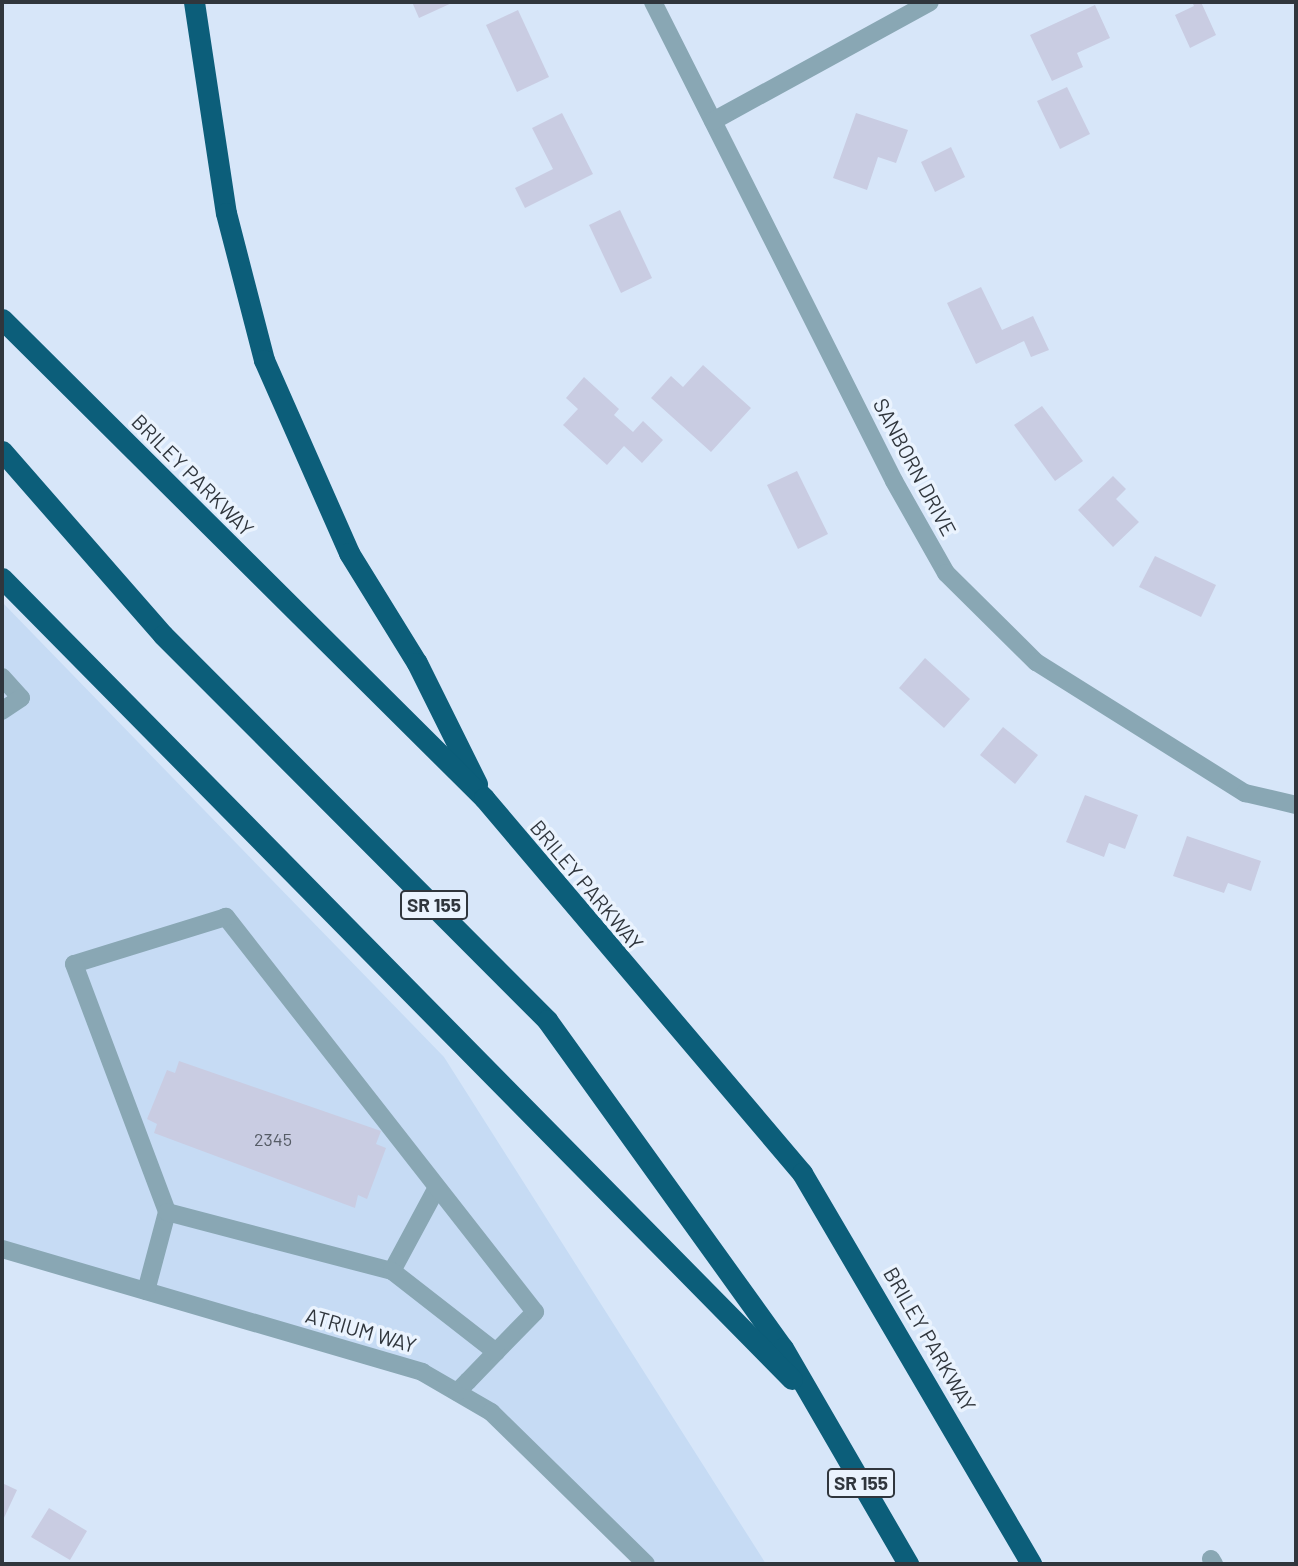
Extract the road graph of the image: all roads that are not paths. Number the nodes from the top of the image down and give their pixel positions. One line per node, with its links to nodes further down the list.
1 (194, 2): 10 (highway)
2 (653, 2): 4 (street, SANBORN DRIVE)
3 (930, 2): 4 (street)
4 (713, 121): 11 (street, SANBORN DRIVE)
5 (2, 319): 10 (highway, BRILEY PARKWAY)
6 (2, 451): 19 (highway, SR 155)
7 (2, 578): 19 (highway)
8 (2, 677): 9 (street)
9 (2, 711)
10 (484, 799): 22 (highway, BRILEY PARKWAY)
11 (1296, 805)
12 (435, 1191): 13 (street); 15 (street); 17 (street)
13 (167, 1212): 15 (street); 16 (street)
14 (2, 1249): 16 (street, ATRIUM WAY)
15 (392, 1271): 17 (street)
16 (146, 1291): 18 (street, ATRIUM WAY)
17 (496, 1352): 18 (street)
18 (457, 1392): 20 (street, ATRIUM WAY)
19 (814, 1401): 21 (highway, SR 155)
20 (646, 1564)
21 (908, 1564)
22 (1031, 1564)

